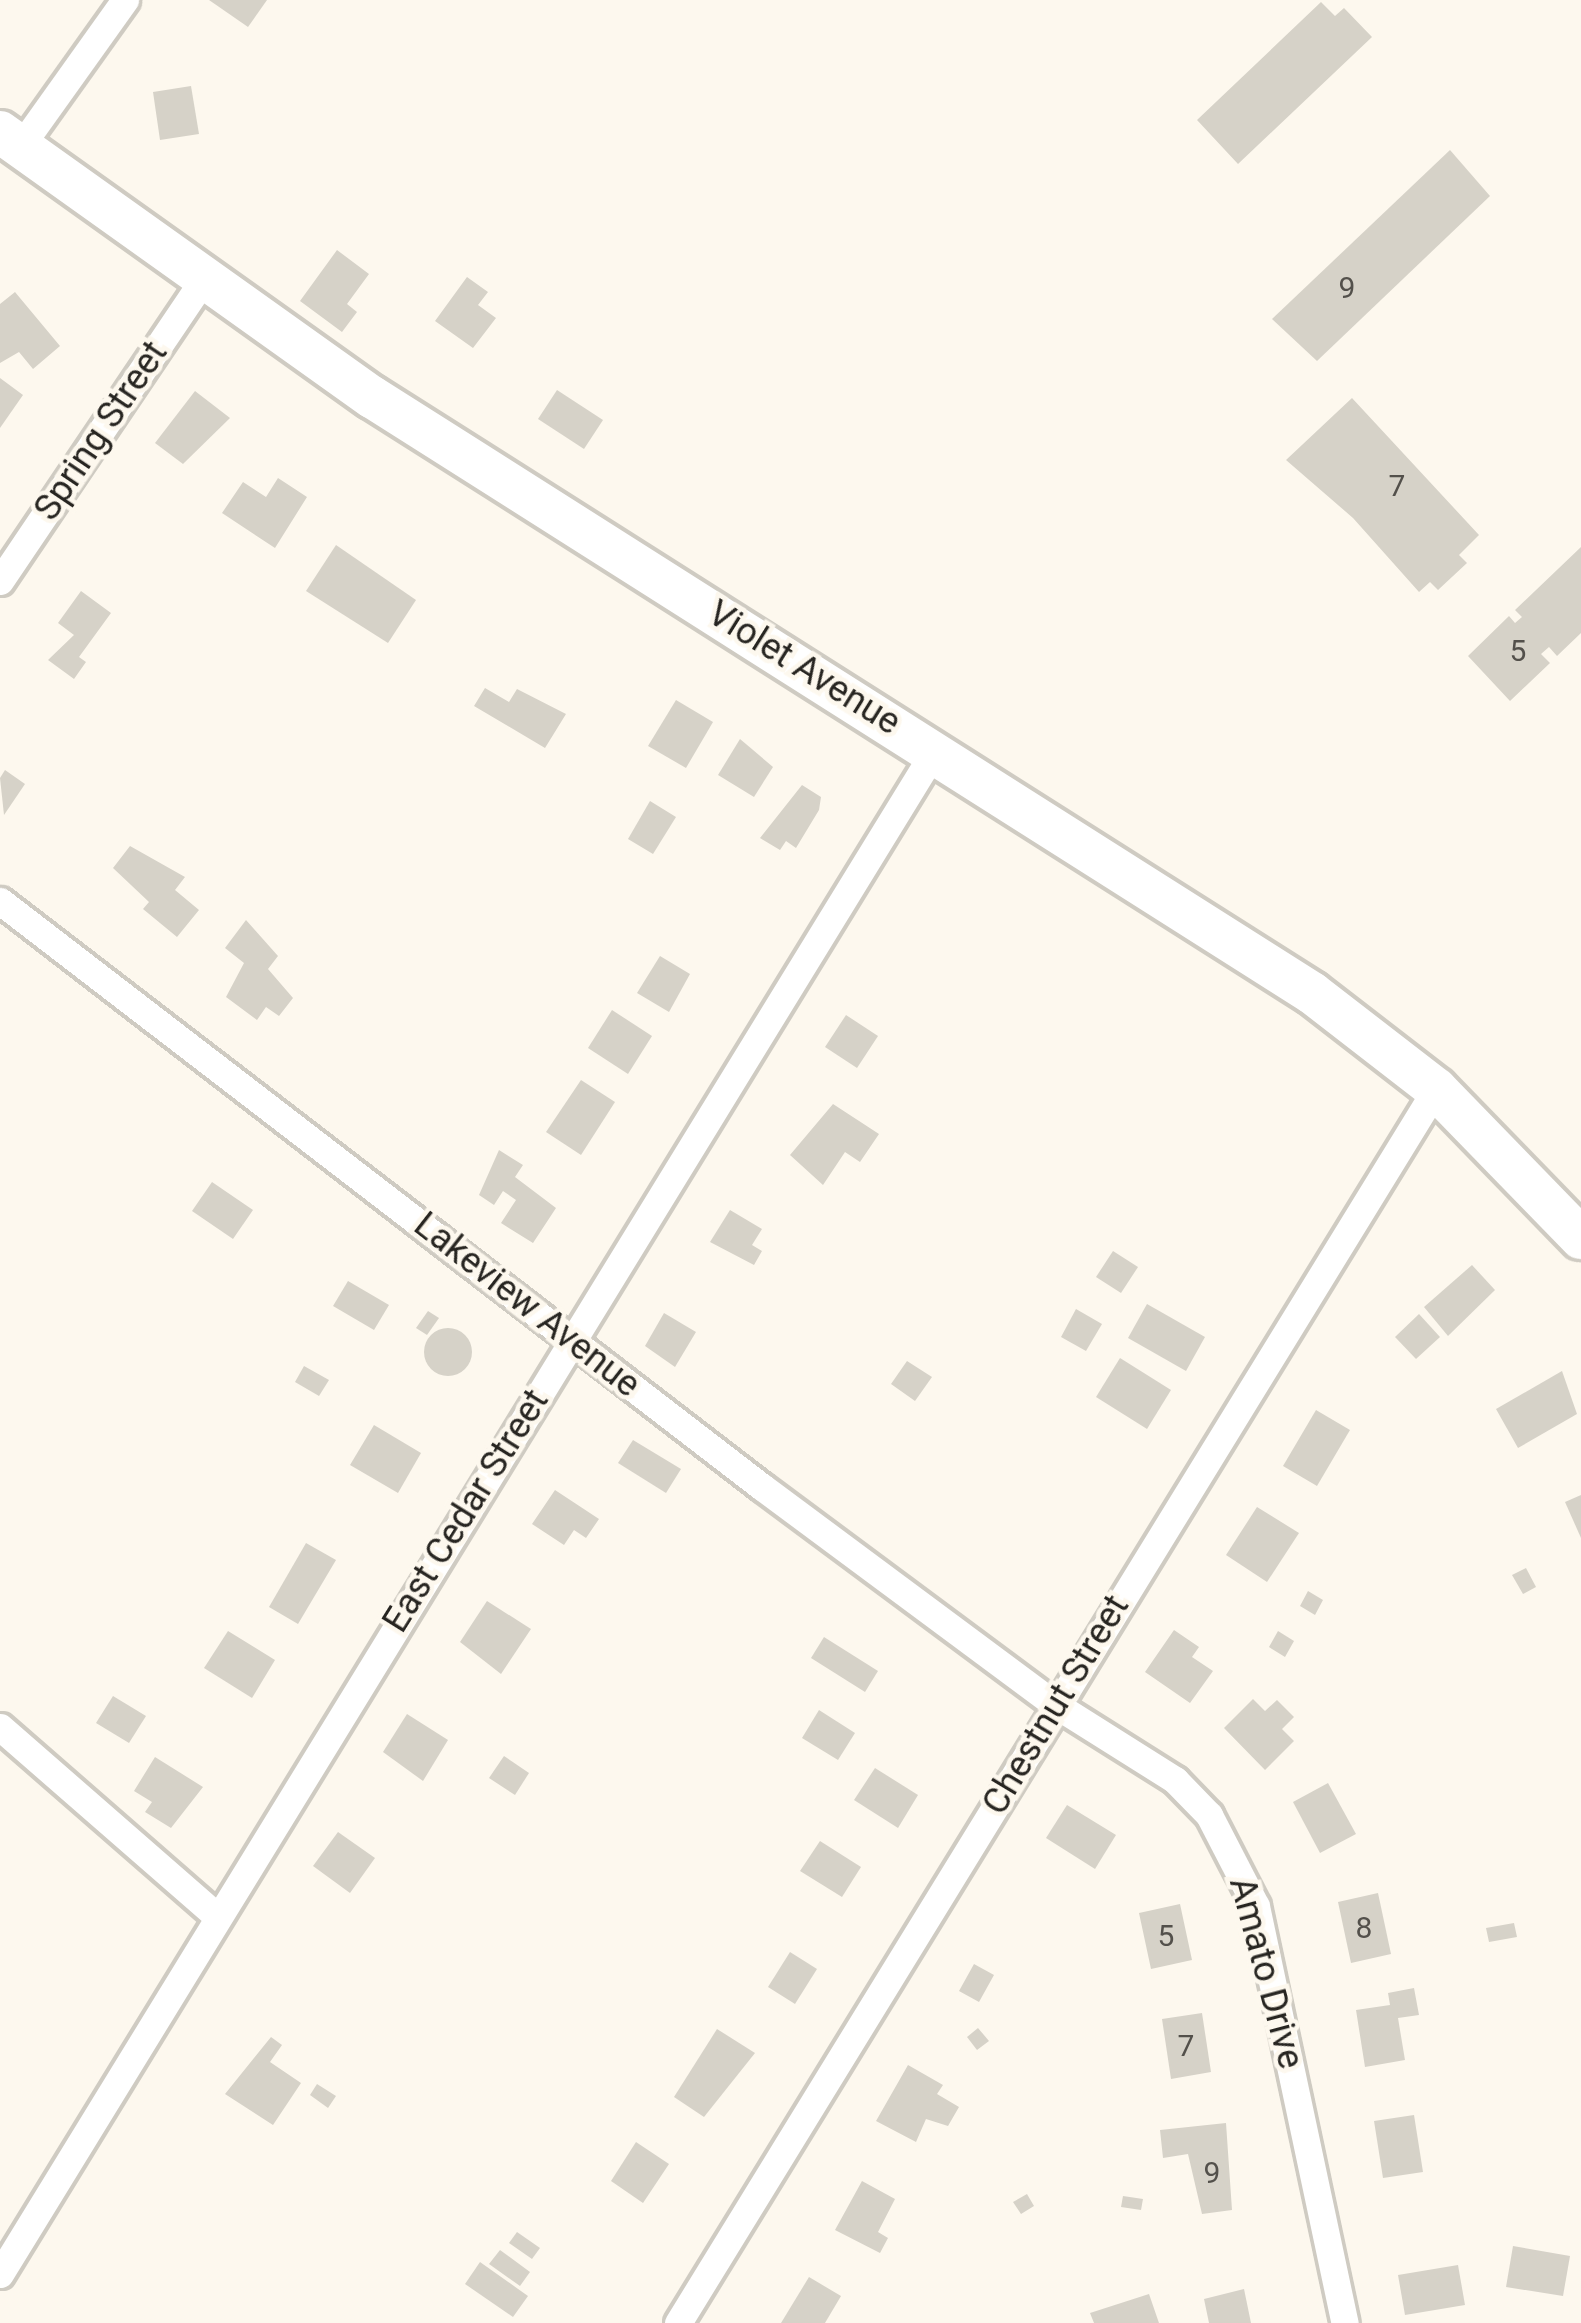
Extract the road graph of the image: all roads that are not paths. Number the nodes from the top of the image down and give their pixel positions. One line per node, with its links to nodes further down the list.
1 (125, 0): 2 (street)
2 (10, 139): 3 (main road, Violet Avenue)
3 (202, 280): 4 (street, Spring Street); 5 (main road, Violet Avenue)
4 (0, 581)
5 (935, 749): 7 (main road, Violet Avenue); 9 (street, East Cedar Street)
6 (0, 901): 9 (street, Lakeview Avenue)
7 (1436, 1089): 8 (main road, Violet Avenue); 10 (street, Chestnut Street)
8 (1581, 1238)
9 (572, 1338): 10 (street, Lakeview Avenue); 12 (street, East Cedar Street)
10 (1056, 1705): 14 (street, Chestnut Street); 15 (street, Amato Drive)
11 (0, 1726): 12 (street)
12 (218, 1916): 13 (street, East Cedar Street)
13 (0, 2274)
14 (678, 2323)
15 (1345, 2323)

